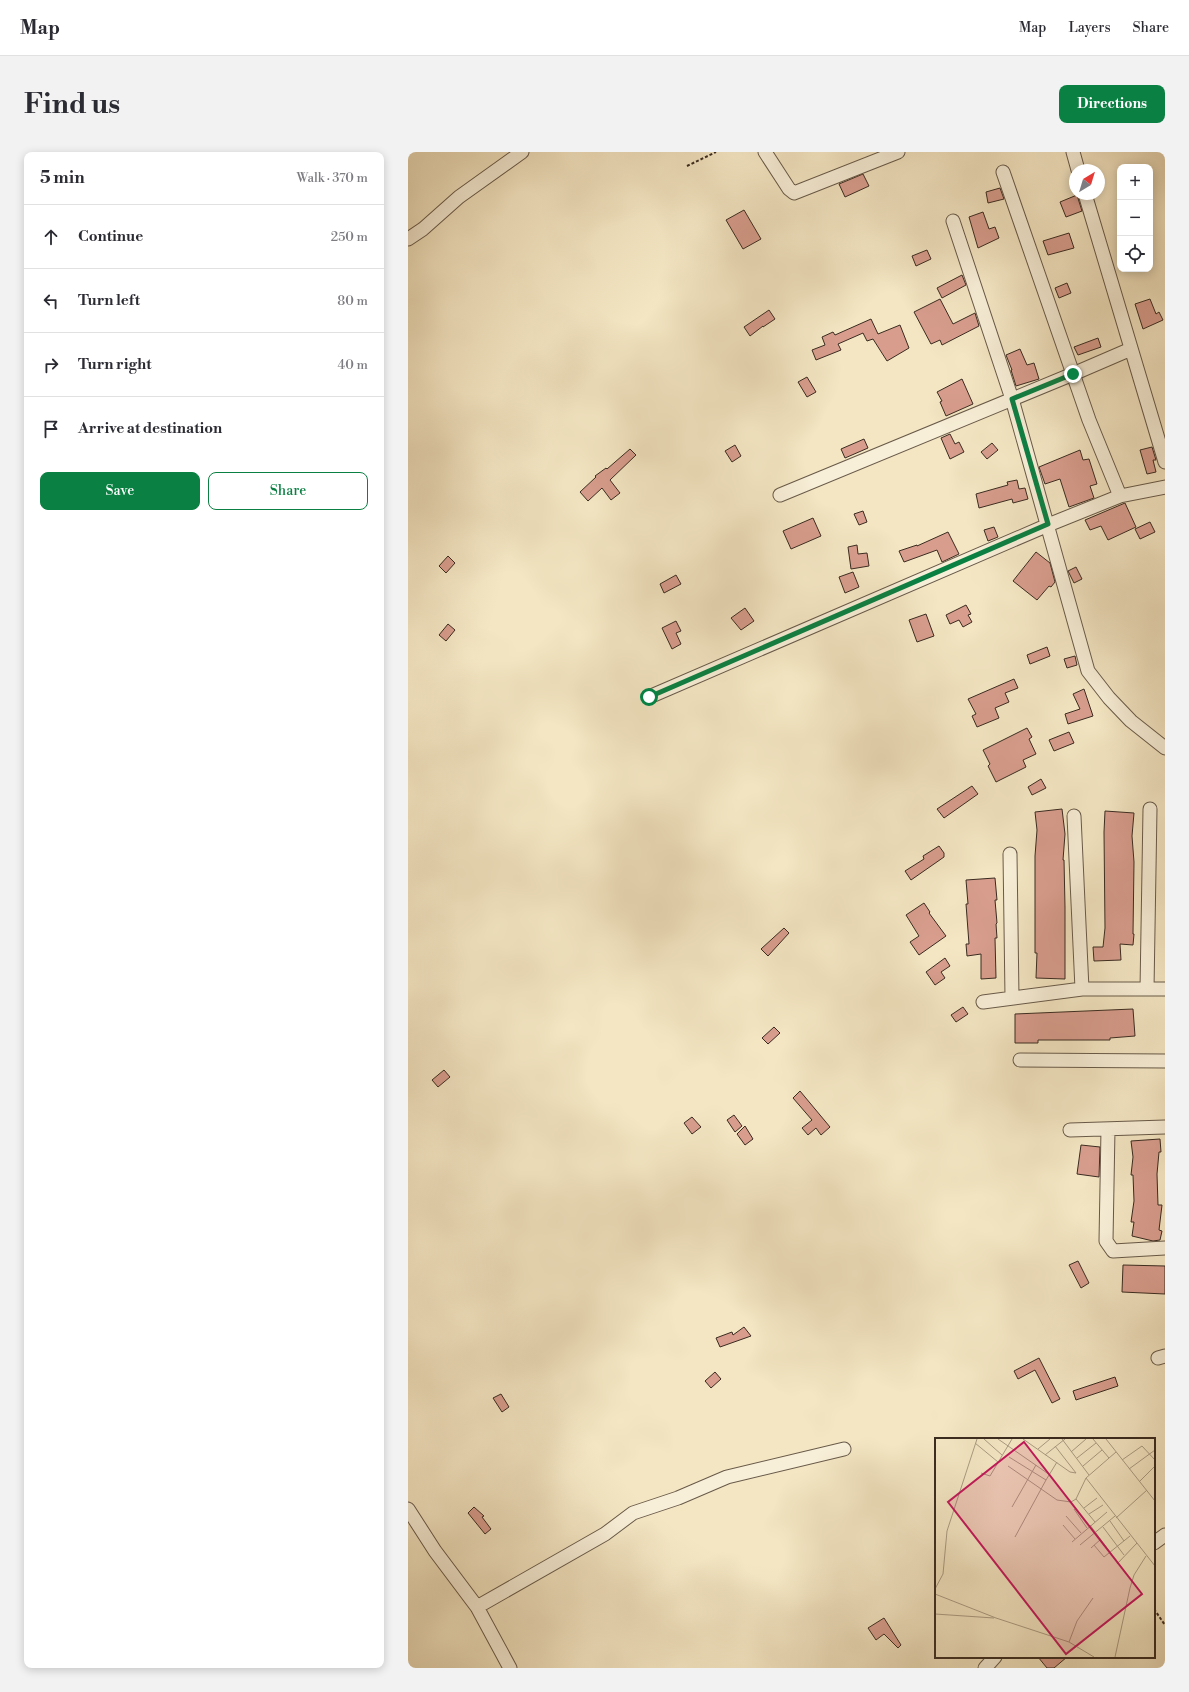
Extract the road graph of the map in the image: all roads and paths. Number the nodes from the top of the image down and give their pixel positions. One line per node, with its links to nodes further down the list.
1 (522, 152): 11 (street)
2 (716, 152): 7 (path)
3 (765, 152): 4 (street)
4 (898, 152)
5 (1073, 152): 6 (street)
6 (1076, 164)
7 (688, 166)
8 (1003, 172): 13 (street)
9 (1087, 200): 12 (street)
10 (953, 221): 14 (street)
11 (408, 239)
12 (1131, 349): 13 (street); 15 (street)
13 (1073, 374): 14 (street); 18 (street)
14 (1012, 399): 17 (street); 19 (street)
15 (1165, 462)
16 (1165, 487): 18 (street)
17 (780, 495)
18 (1120, 496): 19 (street)
19 (1048, 524): 20 (street); 21 (street)
20 (649, 697)
21 (1165, 748)
22 (1150, 809): 26 (street)
23 (1074, 816): 25 (street)
24 (1010, 854): 28 (street)
25 (1082, 989): 26 (street); 28 (street)
26 (1147, 989): 27 (street)
27 (1165, 989)
28 (1012, 998): 29 (street)
29 (983, 1002)
30 (1020, 1060): 31 (street)
31 (1165, 1060)
32 (1165, 1127): 33 (street)
33 (1108, 1129): 34 (street); 35 (street)
34 (1070, 1130)
35 (1165, 1248)
36 (844, 1449): 40 (street)
37 (408, 1509): 40 (street)
38 (1165, 1535): 39 (street)
39 (1155, 1542)
40 (477, 1607): 44 (street)
41 (1155, 1610): 42 (path)
42 (1165, 1625)
43 (994, 1658): 45 (street)
44 (510, 1668)
45 (985, 1668)

